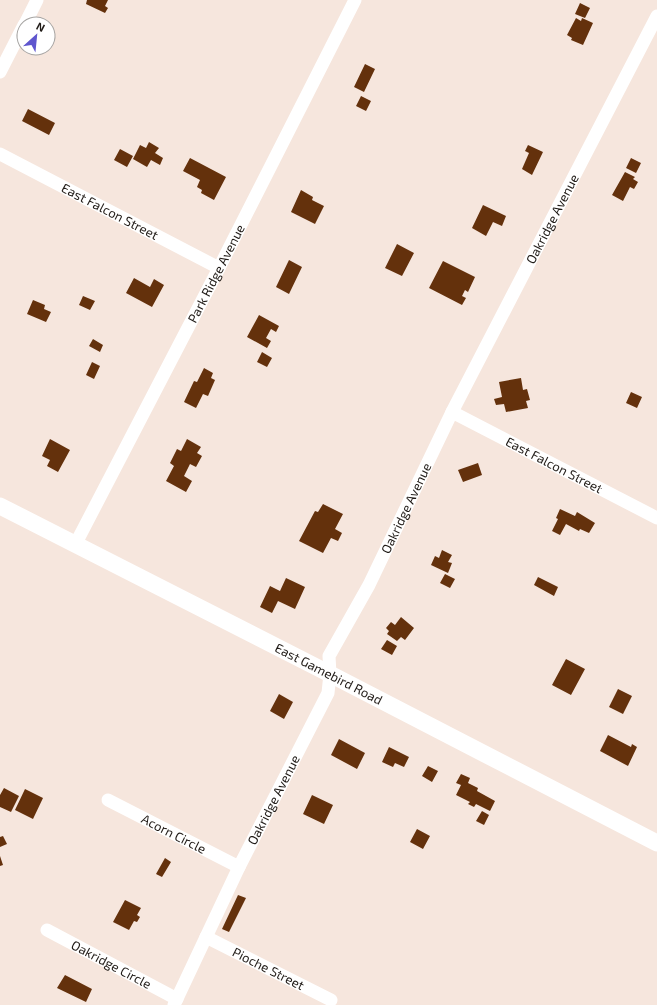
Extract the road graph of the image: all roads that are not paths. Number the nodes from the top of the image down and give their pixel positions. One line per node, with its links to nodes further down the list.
1 (37, 0): 3 (street)
2 (355, 0): 8 (street, Park Ridge Avenue)
3 (29, 16)
4 (657, 16): 9 (street, Oakridge Avenue)
5 (16, 41): 6 (street)
6 (0, 72)
7 (0, 154): 8 (street, East Falcon Street)
8 (219, 268): 12 (street, Park Ridge Avenue)
9 (452, 412): 11 (street, East Falcon Street); 13 (street, Oakridge Avenue)
10 (0, 506): 12 (main road, East Gamebird Road)
11 (657, 518)
12 (75, 545): 13 (main road, East Gamebird Road)
13 (330, 674): 15 (main road, East Gamebird Road); 16 (street, Oakridge Avenue)
14 (108, 800): 16 (street, Acorn Circle)
15 (657, 843)
16 (239, 867): 18 (street, Oakridge Avenue)
17 (47, 930): 20 (street, Oakridge Circle)
18 (206, 937): 19 (street, Pioche Street); 20 (street, Oakridge Avenue)
19 (331, 1000)
20 (175, 1002)

